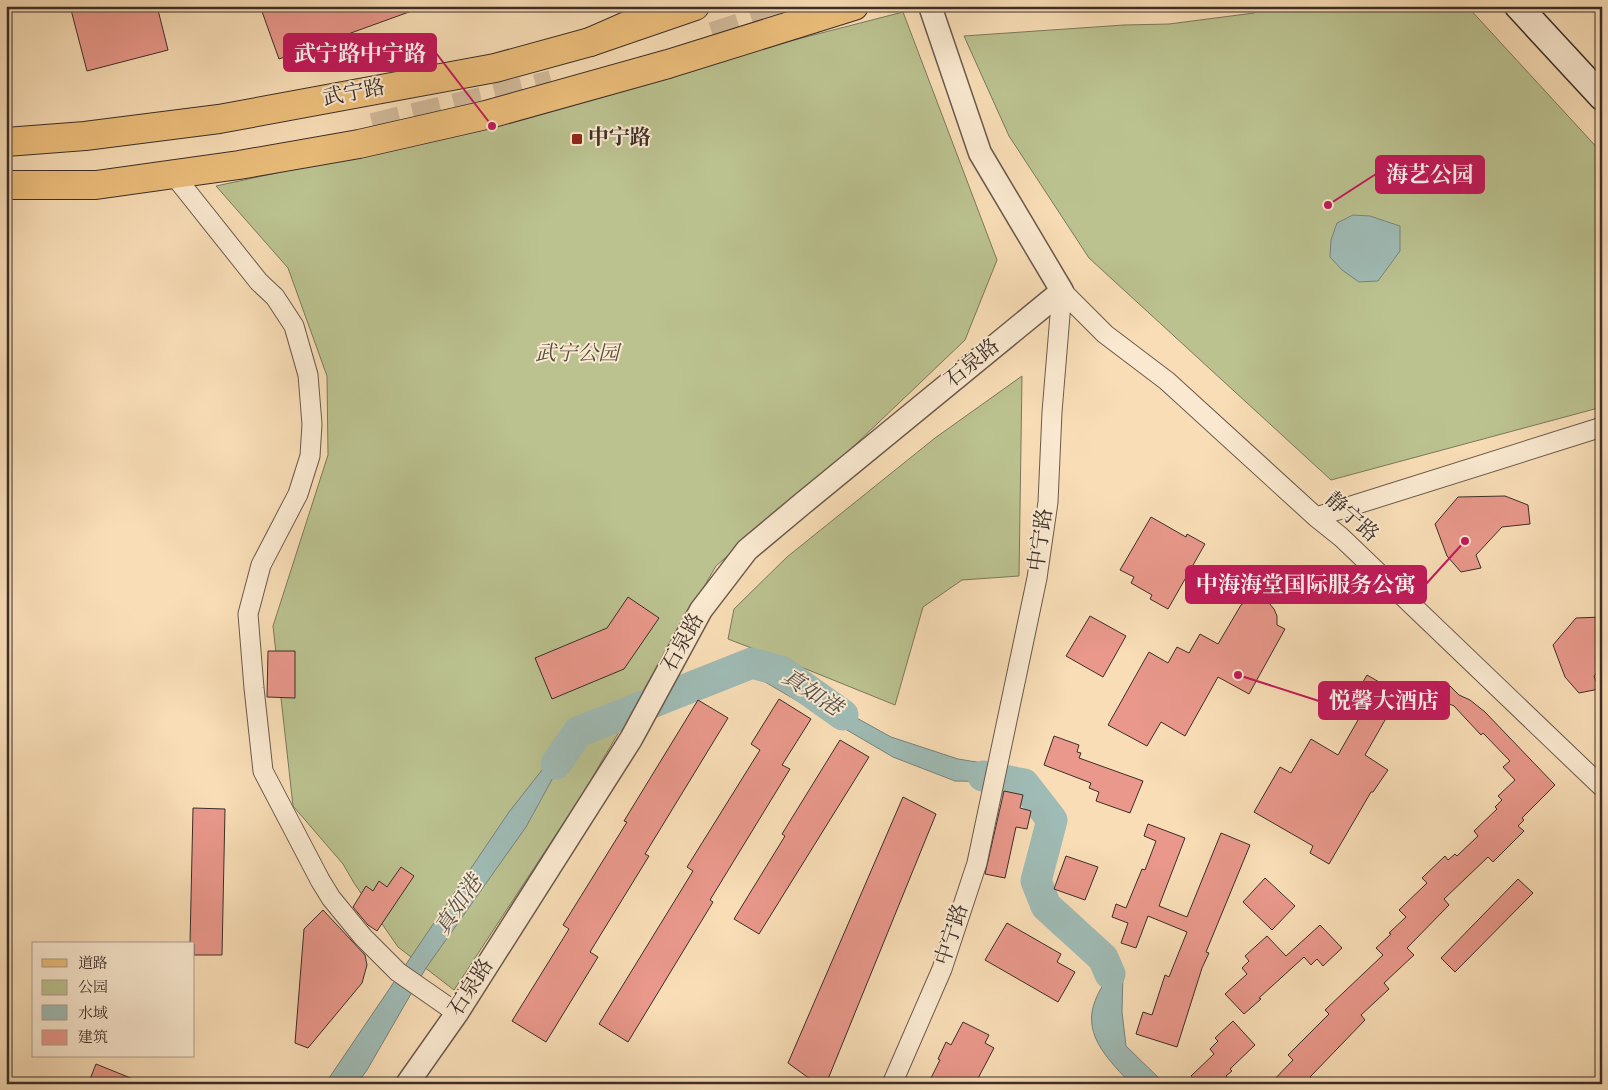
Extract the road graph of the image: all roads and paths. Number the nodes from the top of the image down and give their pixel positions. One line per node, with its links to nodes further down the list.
1 (672, 6): 6 (main road)
2 (694, 6): 6 (main road, 武宁路)
3 (854, 6): 9 (main road)
4 (930, 6): 11 (street)
5 (1518, 6): 7 (main road)
6 (590, 42): 8 (main road, 武宁路)
7 (1602, 97)
8 (6, 142)
9 (173, 174): 10 (main road); 15 (street)
10 (6, 185)
11 (1062, 291): 13 (street, 静宁路); 15 (street, 石泉路); 17 (street, 中宁路)
12 (1602, 428): 13 (street)
13 (1316, 517): 14 (street, 静宁路)
14 (1602, 787)
15 (457, 1013): 16 (street, 石泉路)
16 (407, 1084)
17 (892, 1084)

